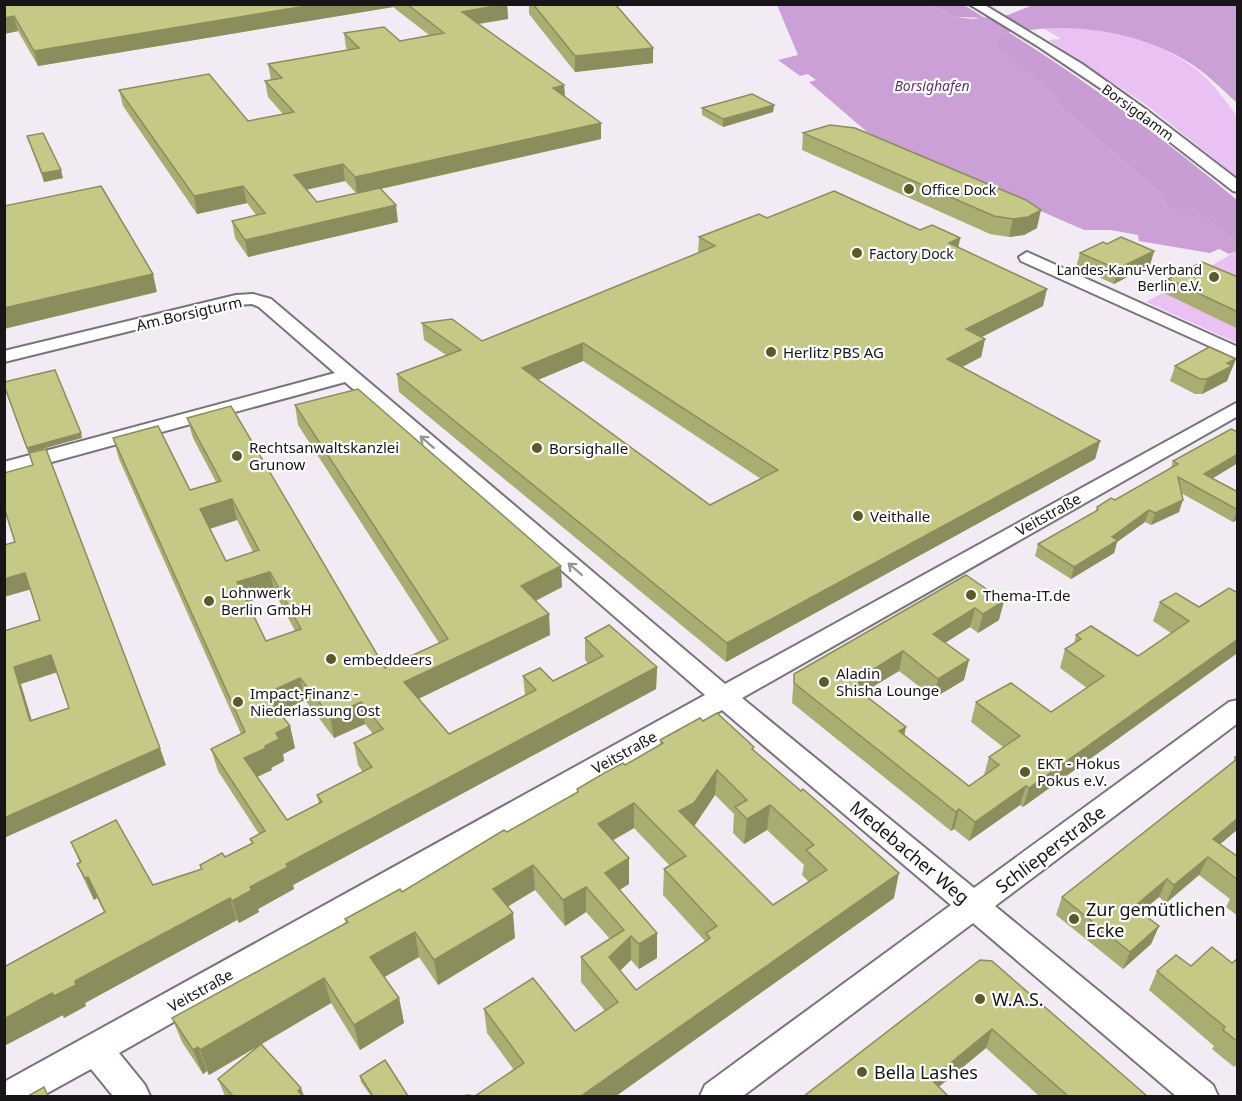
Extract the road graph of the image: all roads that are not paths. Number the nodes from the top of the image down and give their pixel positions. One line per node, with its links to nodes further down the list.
1 (978, 6): 2 (street, Borsigdamm)
2 (1238, 188)
3 (1027, 257): 4 (street)
4 (1238, 354)
5 (4, 357): 6 (street, Am Borsigturm)
6 (349, 375): 8 (street); 9 (street, Am Borsigturm, one-way to 6)
7 (1238, 408): 10 (street, Veitstraße)
8 (4, 469)
9 (620, 607): 10 (street, Medebacher Weg)
10 (723, 696): 12 (street, Medebacher Weg); 13 (street, Veitstraße)
11 (1238, 709): 12 (street, Schlieperstraße)
12 (974, 905): 16 (street, Schlieperstraße); 17 (street, Medebacher Weg)
13 (95, 1049): 14 (street, Veitstraße); 15 (street)
14 (11, 1096)
15 (133, 1096)
16 (717, 1096)
17 (1201, 1096)

